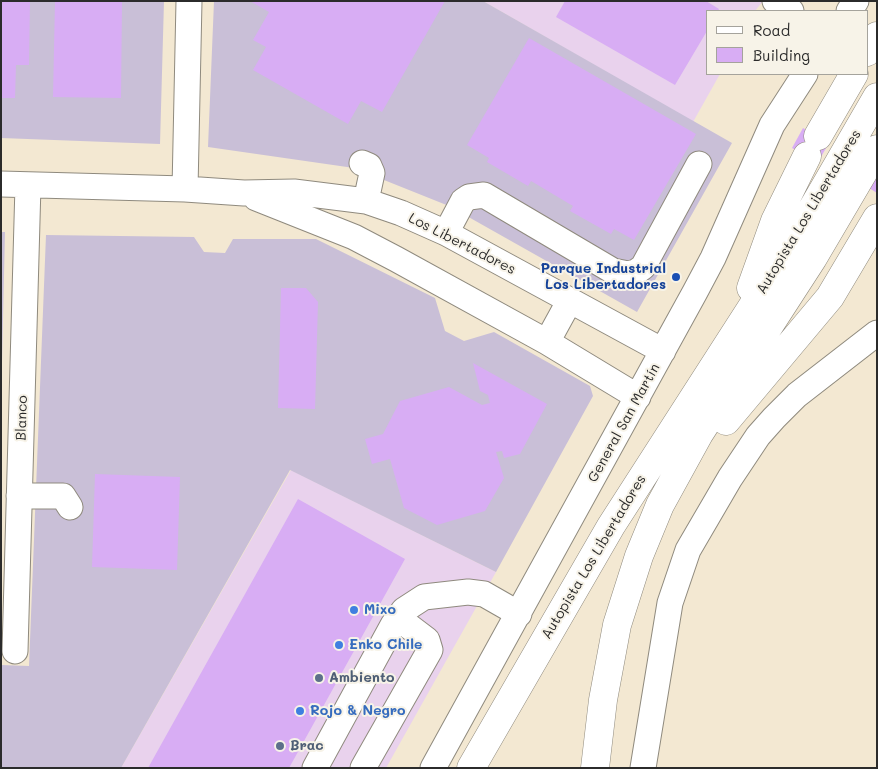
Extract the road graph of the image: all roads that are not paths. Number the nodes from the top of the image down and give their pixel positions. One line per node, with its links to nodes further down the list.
1 (189, 1): 14 (street)
2 (775, 1): 3 (street)
3 (789, 10)
4 (877, 36): 5 (highway)
5 (868, 50)
6 (804, 75): 22 (street, General San Martín)
7 (853, 75): 23 (highway, Autopista Los Libertadores)
8 (877, 97): 23 (highway, Autopista Los Libertadores)
9 (877, 149): 27 (highway, Autopista Los Libertadores)
10 (362, 163): 16 (street)
11 (699, 164): 18 (street)
12 (1, 184): 13 (street, Los Libertadores)
13 (28, 185): 14 (street, Los Libertadores); 25 (street, Blanco)
14 (185, 189): 15 (street, Los Libertadores)
15 (244, 193): 16 (street, Los Libertadores); 21 (street, Los Libertadores)
16 (366, 202): 18 (street, Los Libertadores)
17 (877, 218): 27 (highway, Autopista Los Libertadores)
18 (446, 233): 19 (street, Los Libertadores)
19 (570, 300): 21 (street); 22 (street, Los Libertadores)
20 (877, 333): 36 (street)
21 (547, 342): 24 (street, Los Libertadores)
22 (663, 351): 24 (street, General San Martín)
23 (724, 351): 34 (highway, Autopista Los Libertadores)
24 (638, 397): 28 (street, General San Martín)
25 (19, 496): 26 (street); 30 (street, Blanco)
26 (70, 507)
27 (639, 556): 35 (highway, Autopista Los Libertadores)
28 (518, 614): 29 (street); 33 (street, General San Martín)
29 (398, 618): 31 (street); 32 (street)
30 (15, 650)
31 (315, 768)
32 (363, 768)
33 (432, 768)
34 (471, 768)
35 (595, 768)
36 (643, 768)

